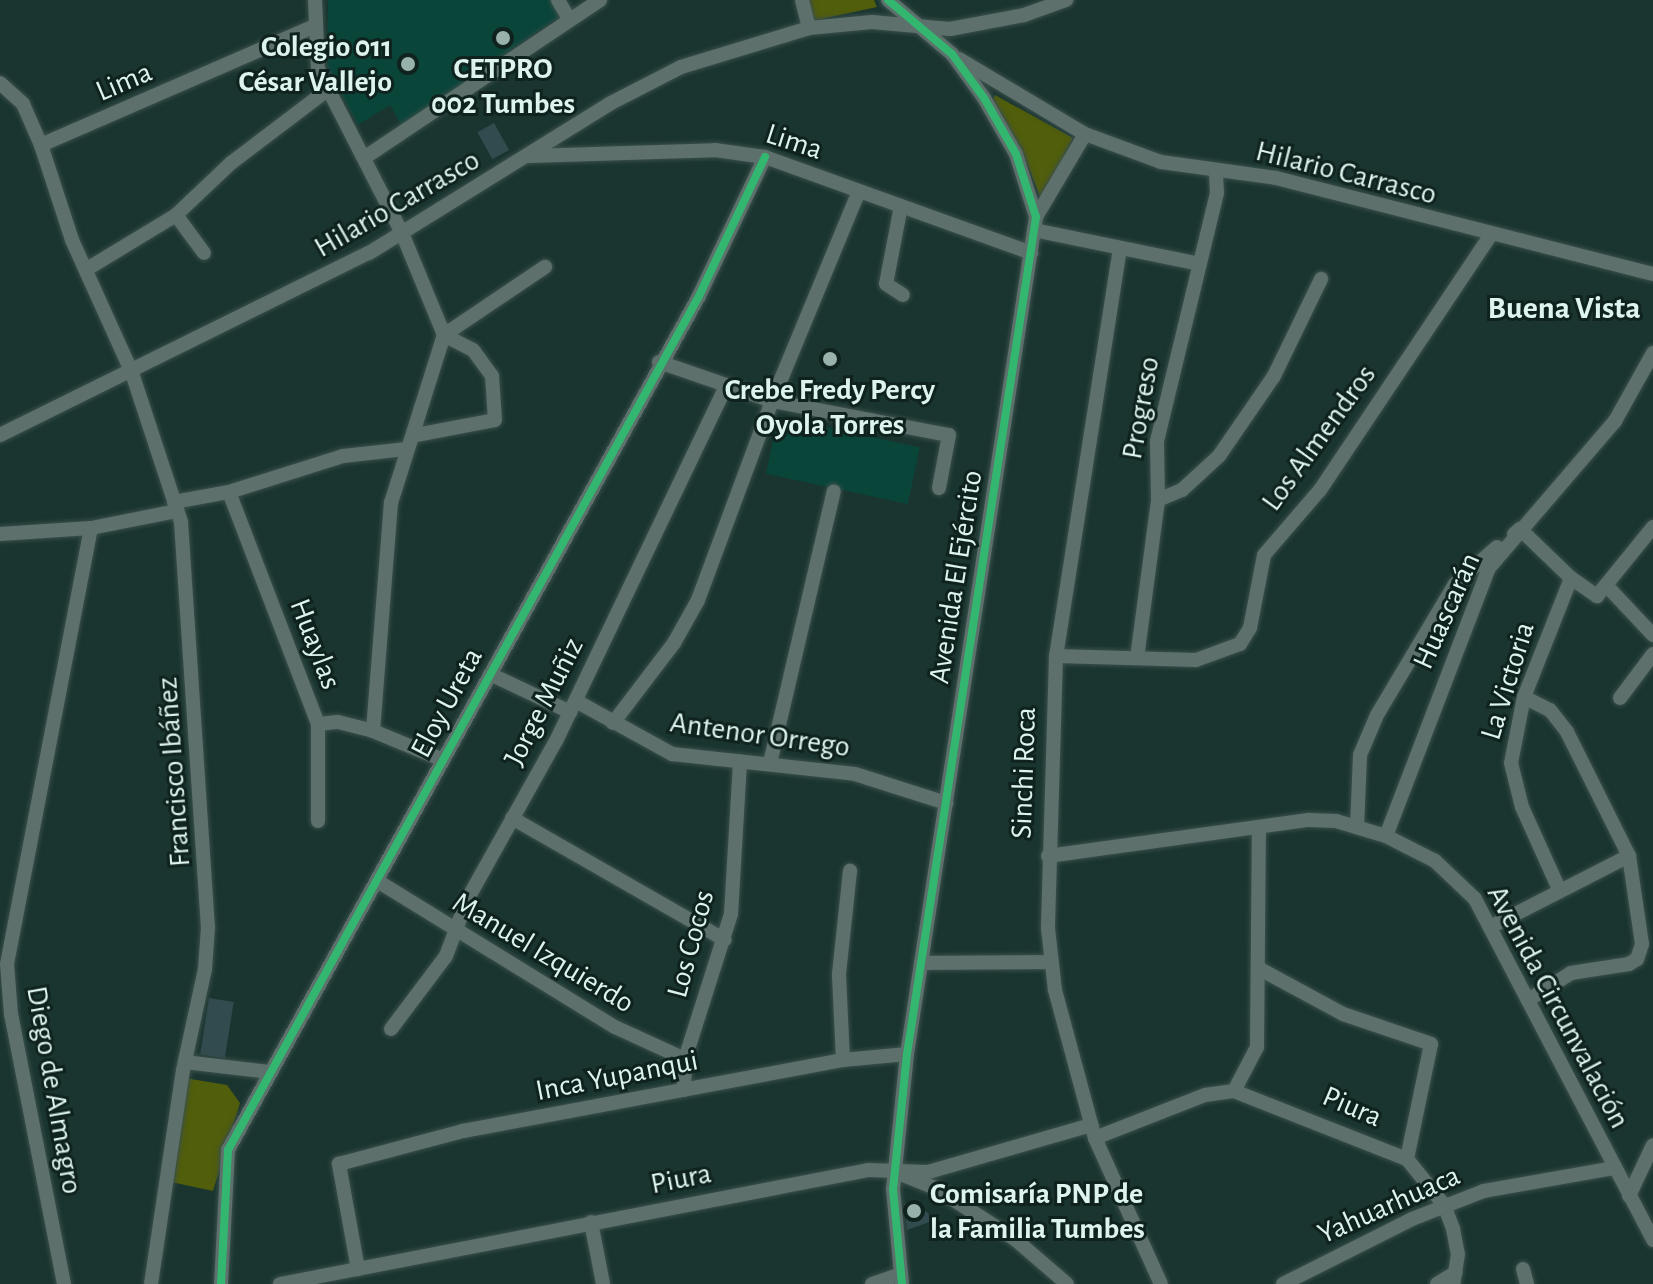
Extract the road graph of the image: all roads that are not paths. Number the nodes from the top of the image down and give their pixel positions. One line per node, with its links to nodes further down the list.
1 (315, 0): 8 (street)
2 (558, 0): 7 (street)
3 (600, 0): 7 (street)
4 (802, 0): 9 (street)
5 (888, 0): 10 (street, Avenida El Ejército)
6 (1066, 0): 10 (street, Hilario Carrasco)
7 (569, 19): 18 (street)
8 (315, 26): 13 (street); 15 (street, Lima)
9 (809, 28): 10 (street, Hilario Carrasco); 16 (street, Hilario Carrasco)
10 (916, 28): 11 (street, Avenida El Ejército)
11 (952, 54): 14 (street, Hilario Carrasco); 23 (street, Avenida El Ejército)
12 (0, 83): 15 (street, Francisco Ibáñez)
13 (327, 90): 18 (street); 22 (street)
14 (1085, 134): 19 (street, Hilario Carrasco); 23 (street)
15 (41, 145): 31 (street, Francisco Ibáñez)
16 (528, 156): 17 (street, Lima); 24 (street, Hilario Carrasco)
17 (765, 157): 20 (street, Lima); 37 (street, Eloy Ureta)
18 (364, 158): 24 (street)
19 (1216, 171): 25 (street, Hilario Carrasco); 29 (street, Progreso)
20 (859, 191): 21 (street, Lima); 40 (street)
21 (901, 206): 28 (street, Lima); 34 (street)
22 (176, 215): 27 (street); 31 (street)
23 (1035, 224): 26 (street); 28 (street, Avenida El Ejército)
24 (402, 233): 35 (street); 38 (street, Hilario Carrasco)
25 (1490, 236): 32 (street, Hilario Carrasco); 58 (street, Los Almendros)
26 (1120, 248): 29 (street); 57 (street, Sinchi Roca)
27 (204, 253)
28 (1031, 253): 69 (street, Avenida El Ejército)
29 (1199, 264): 47 (street, Progreso)
30 (545, 267): 35 (street)
31 (87, 269): 38 (street, Francisco Ibáñez)
32 (1653, 274)
33 (1321, 279): 47 (street)
34 (903, 295)
35 (444, 335): 42 (street); 42 (street)
36 (1653, 353): 51 (street, Huascarán)
37 (659, 362): 39 (street); 59 (street, Eloy Ureta)
38 (132, 373): 41 (street, Hilario Carrasco); 48 (street, Francisco Ibáñez)
39 (726, 387): 40 (street); 62 (street, Jorge Muñiz)
40 (772, 401): 44 (street); 63 (street)
41 (0, 435)
42 (416, 435): 43 (street)
43 (405, 449): 46 (street); 65 (street)
44 (939, 488)
45 (834, 491): 68 (street)
46 (229, 492): 48 (street); 64 (street, Huaylas)
47 (1158, 500): 58 (street, Progreso)
48 (175, 506): 50 (street); 91 (street, Francisco Ibáñez)
49 (1653, 527): 54 (street)
50 (91, 528): 52 (street); 107 (street, Diego de Almagro)
51 (1520, 529): 53 (street); 73 (street); 74 (street, Huascarán)
52 (0, 534)
53 (1571, 578): 54 (street); 60 (street, La Victoria)
54 (1601, 591): 55 (street)
55 (1653, 635)
56 (1653, 654): 61 (street)
57 (1056, 656): 58 (street, Los Almendros); 75 (street, Sinchi Roca)
58 (1137, 658)
59 (490, 674): 62 (street, Antenor Orrego); 66 (street, Eloy Ureta)
60 (1524, 697): 76 (street); 79 (street, La Victoria)
61 (1620, 698)
62 (573, 706): 63 (street, Antenor Orrego); 70 (street, Jorge Muñiz)
63 (613, 723): 67 (street, Antenor Orrego)
64 (318, 724): 65 (street, Eloy Ureta); 71 (street, Huaylas)
65 (373, 731): 66 (street, Eloy Ureta)
66 (443, 760): 78 (street, Eloy Ureta)
67 (740, 761): 68 (street, Antenor Orrego); 82 (street, Los Cocos)
68 (770, 763): 69 (street, Antenor Orrego)
69 (946, 803): 84 (street, Avenida El Ejército)
70 (512, 818): 81 (street, Jorge Muñiz); 82 (street)
71 (318, 821)
72 (1259, 827): 73 (street, Avenida Circunvalación); 75 (street, Avenida Circunvalación); 85 (street)
73 (1357, 827): 74 (street, Avenida Circunvalación)
74 (1386, 836): 80 (street, Avenida Circunvalación)
75 (1048, 856): 83 (street, Sinchi Roca)
76 (1629, 856): 79 (street); 86 (street)
77 (850, 871): 90 (street)
78 (379, 882): 81 (street, Manuel Izquierdo); 92 (street, Eloy Ureta)
79 (1559, 889): 80 (street)
80 (1490, 927): 86 (street, Avenida Circunvalación)
81 (457, 930): 87 (street, Jorge Muñiz); 89 (street, Manuel Izquierdo)
82 (725, 940): 89 (street, Los Cocos)
83 (1050, 962): 84 (street); 95 (street, Sinchi Roca)
84 (921, 963): 88 (street, Avenida El Ejército)
85 (1258, 968): 94 (street); 97 (street)
86 (1528, 1000): 98 (street, Avenida Circunvalación)
87 (391, 1029)
88 (907, 1054): 90 (street, Inca Yupanqui); 99 (street, Avenida El Ejército)
89 (685, 1059): 93 (street, Los Cocos)
90 (843, 1060): 93 (street, Inca Yupanqui)
91 (185, 1062): 92 (street); 108 (street, Francisco Ibáñez)
92 (270, 1072): 109 (street, Eloy Ureta)
93 (684, 1090): 104 (street, Inca Yupanqui)
94 (1234, 1091): 95 (street, Piura); 97 (street, Piura)
95 (1093, 1132): 99 (street, Piura); 114 (street, Sinchi Roca)
96 (1653, 1145): 100 (street)
97 (1407, 1159): 101 (street)
98 (1615, 1168): 100 (street, Avenida Circunvalación); 101 (street, Yahuarhuaca)
99 (895, 1172): 102 (street, Piura); 106 (street, Avenida El Ejército); 113 (street)
100 (1629, 1196): 103 (street, Avenida Circunvalación)
101 (1444, 1205): 105 (street); 115 (street, Yahuarhuaca)
102 (591, 1222): 104 (street, Piura); 111 (street)
103 (1653, 1240)
104 (358, 1269): 110 (street, Piura)
105 (1455, 1278): 116 (street)
106 (902, 1279): 112 (street)
107 (64, 1284)
108 (151, 1284)
109 (221, 1284)
110 (280, 1284)
111 (603, 1284)
112 (872, 1284)
113 (1067, 1284)
114 (1161, 1284)
115 (1283, 1284)
116 (1437, 1284)

